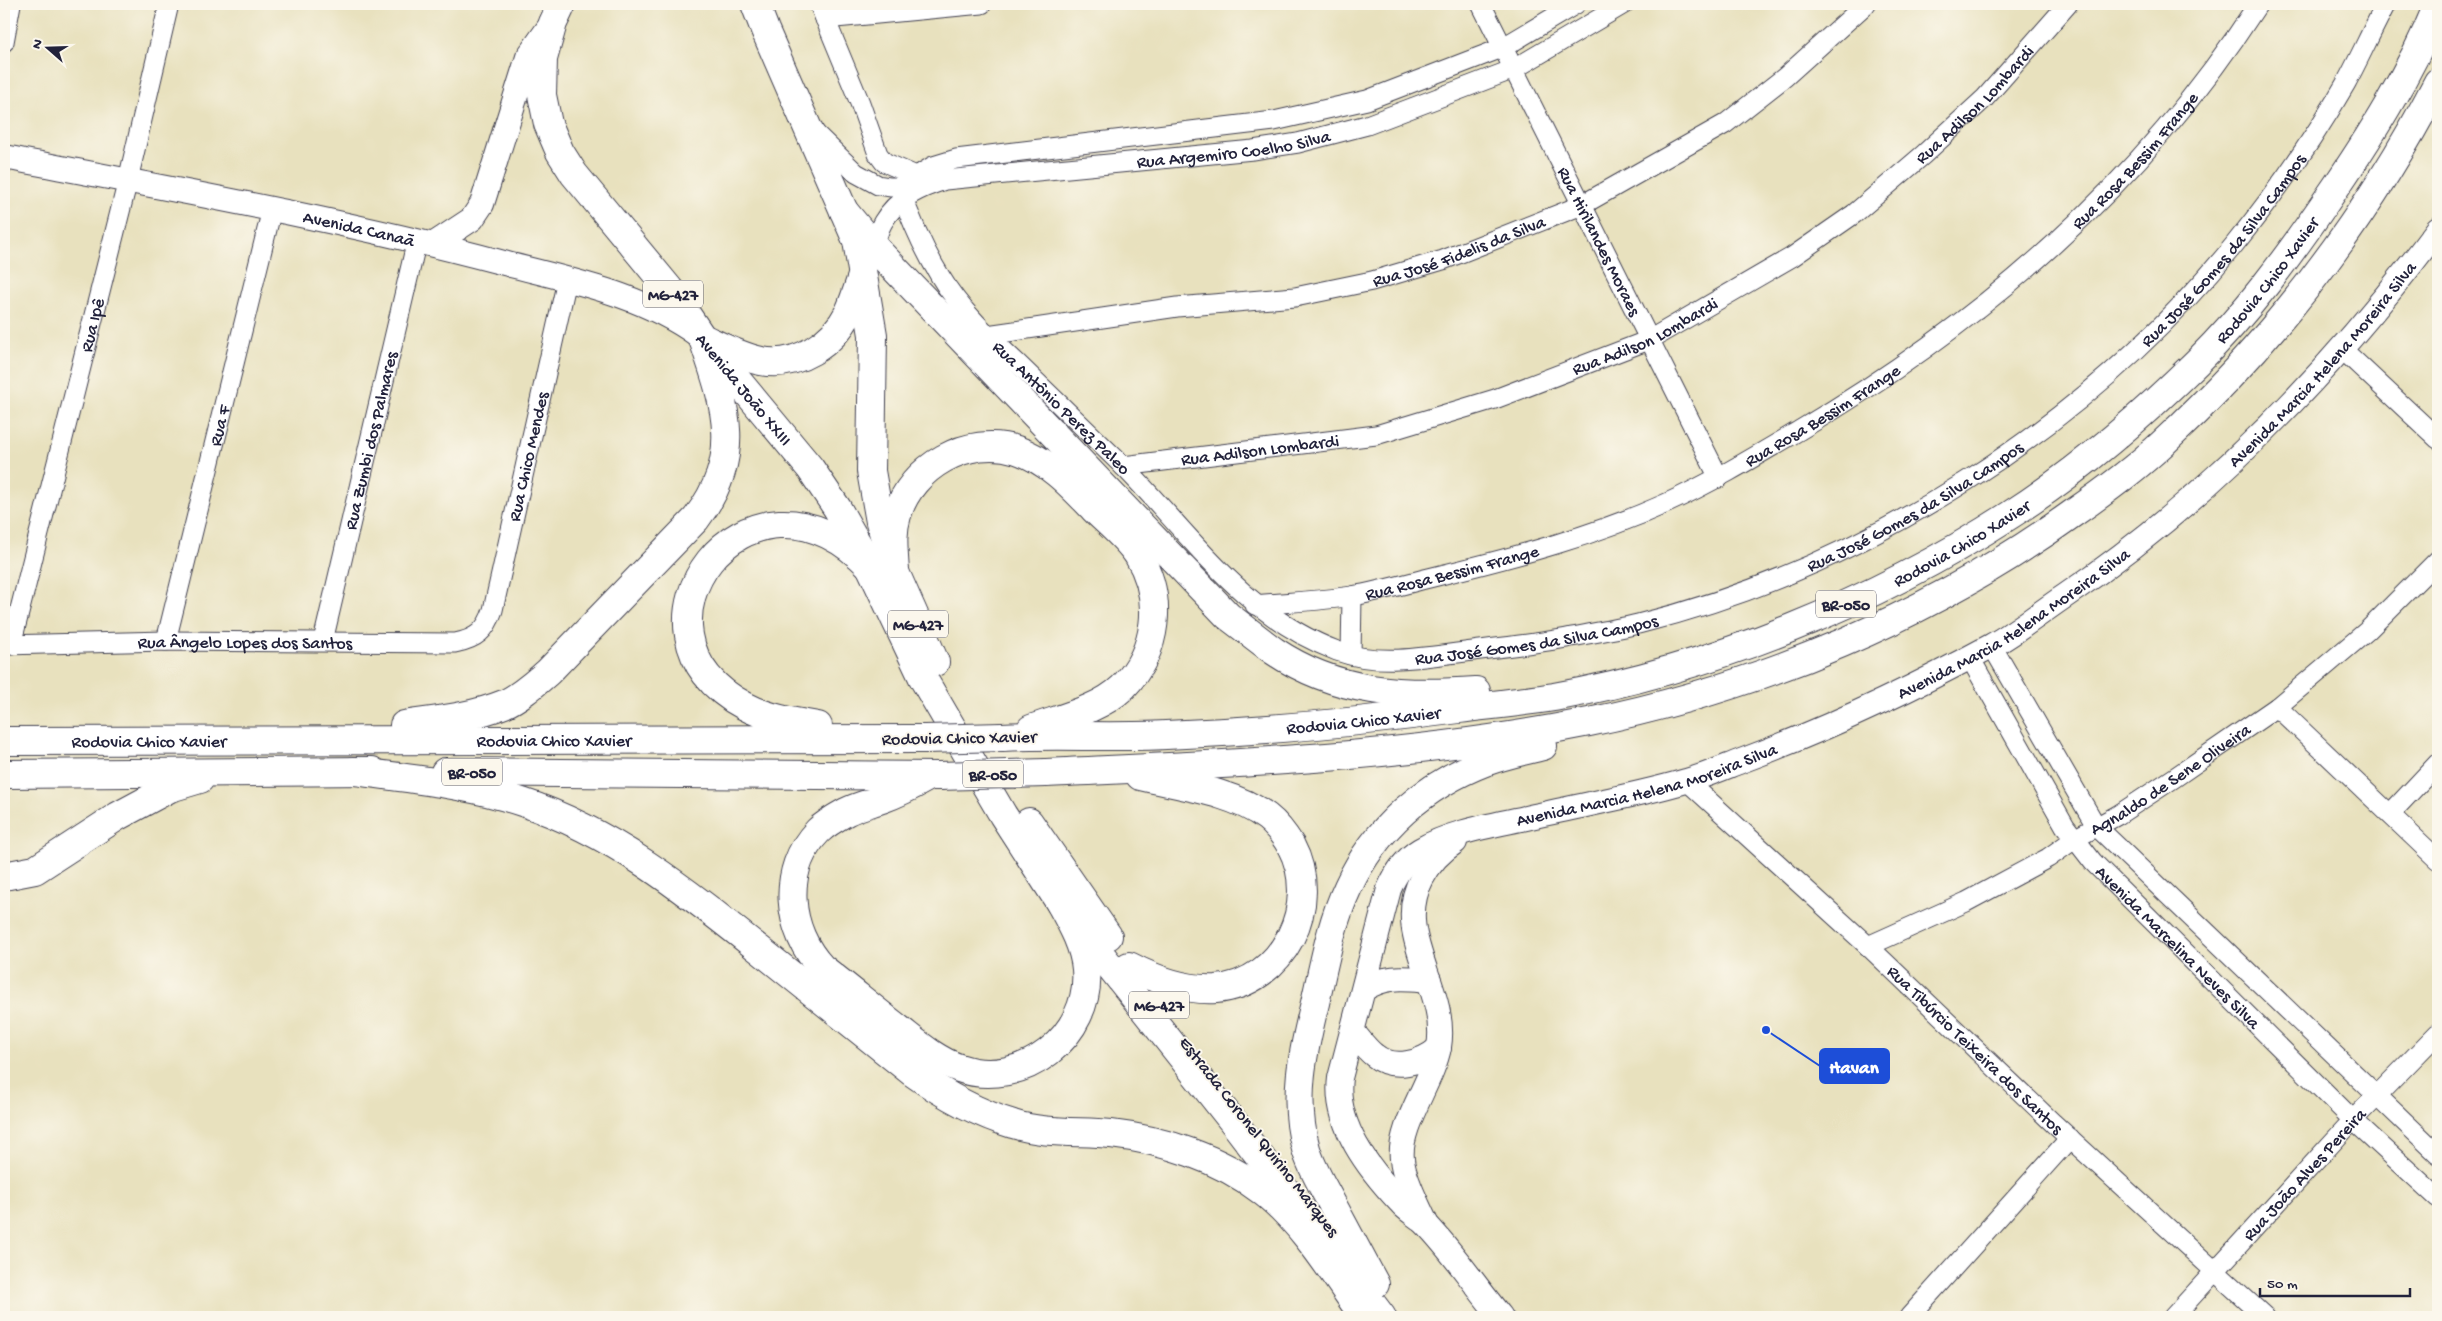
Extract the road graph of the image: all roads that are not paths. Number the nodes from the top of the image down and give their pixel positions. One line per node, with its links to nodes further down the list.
1 (11, 4): 17 (street)
2 (169, 4): 23 (street, Rua Ipê)
3 (734, 4): 16 (main road, MG-427)
4 (755, 4): 16 (main road, MG-427)
5 (982, 4): 14 (street)
6 (1481, 4): 18 (street, Rua Hirilandes Moraes)
7 (1576, 4): 18 (street, Rua Argemiro Coelho Silva)
8 (1624, 4): 19 (street, Rua Argemiro Coelho Silva)
9 (1866, 4): 26 (street, Rua José Fidelis da Silva)
10 (2068, 4): 36 (street, Rua Adilson Lombardi)
11 (2258, 4): 40 (street, Rua Rosa Bessim Frange)
12 (2386, 4): 50 (street, Rua José Gomes da Silva Campos)
13 (2438, 5): 52 (main road, Rodovia Chico Xavier / BR-050)
14 (822, 11): 24 (street)
15 (558, 13): 30 (street, Avenida João XXIII); 35 (main road, Avenida João XXIII / MG-427)
16 (765, 30): 21 (main road, MG-427)
17 (4, 42)
18 (1502, 48): 19 (street, Rua Hirilandes Moraes); 24 (street, Rua Argemiro Coelho Silva)
19 (1514, 69): 24 (street, Rua Argemiro Coelho Silva); 26 (street, Rua Hirilandes Moraes)
20 (2438, 82): 54 (main road, Rodovia Chico Xavier / BR-050)
21 (809, 128): 25 (street); 28 (main road, MG-427)
22 (4, 157): 23 (street, Avenida Canaã)
23 (128, 180): 27 (street, Avenida Canaã); 48 (street, Rua Ipê)
24 (919, 182): 25 (street, Rua Argemiro Coelho Silva)
25 (901, 193): 31 (street, Rua Argemiro Coelho Silva); 34 (street, Rua Antônio Perez Paleo)
26 (1582, 206): 34 (street, Rua José Fidelis da Silva); 36 (street, Rua Hirilandes Moraes)
27 (272, 209): 30 (street, Avenida Canaã); 46 (street, Rua F)
28 (844, 211): 31 (main road); 32 (main road, MG-427)
29 (2438, 230): 37 (street, Avenida Marcia Helena Moreira Silva)
30 (426, 242): 33 (street, Avenida Canaã); 47 (street, Rua Zumbi dos Palmares)
31 (874, 248): 32 (street, Rua Argemiro Coelho Silva); 52 (main road)
32 (863, 272): 35 (main road); 42 (main road, MG-427)
33 (567, 280): 35 (street, Avenida Canaã); 45 (street, Rua Chico Mendes)
34 (987, 335): 39 (street, Rua Antônio Perez Paleo)
35 (703, 339): 42 (main road, Avenida João XXIII / MG-427); 58 (main road)
36 (1649, 340): 39 (street, Rua Adilson Lombardi); 40 (street, Rua Hirilandes Moraes)
37 (2343, 350): 38 (street); 49 (street, Avenida Marcia Helena Moreira Silva)
38 (2438, 439)
39 (1123, 466): 44 (street, Rua Antônio Perez Paleo)
40 (1719, 478): 43 (street, Rua Rosa Bessim Frange)
41 (2438, 560): 55 (street, Agnaldo de Sene Oliveira)
42 (883, 569): 53 (main road, MG-427); 56 (main road); 57 (main road)
43 (1352, 596): 44 (street, Rua Rosa Bessim Frange); 50 (street)
44 (1256, 605): 50 (street, Rua José Gomes da Silva Campos)
45 (483, 631): 47 (street, Rua Ângelo Lopes dos Santos)
46 (166, 641): 47 (street, Rua Ângelo Lopes dos Santos); 48 (street, Rua Ângelo Lopes dos Santos)
47 (324, 641)
48 (7, 645)
49 (1992, 646): 51 (street, Avenida Marcia Helena Moreira Silva); 68 (street, Avenida Marcelina Neves Silva)
50 (1350, 655)
51 (1968, 656): 66 (street, Avenida Marcia Helena Moreira Silva); 70 (street, Avenida Marcelina Neves Silva)
52 (1686, 665): 56 (main road, Rodovia Chico Xavier / BR-050)
53 (932, 678): 73 (main road, Estrada Coronel Quirino Marques / MG-427); 75 (main road, Estrada Coronel Quirino Marques / MG-427)
54 (1662, 704): 61 (main road, Rodovia Chico Xavier / BR-050); 88 (main road)
55 (2277, 706): 67 (street); 68 (street, Agnaldo de Sene Oliveira)
56 (1006, 737): 57 (main road, Rodovia Chico Xavier / BR-050, bridge)
57 (886, 738): 58 (main road, Rodovia Chico Xavier / BR-050)
58 (323, 739): 59 (main road, Rodovia Chico Xavier / BR-050)
59 (4, 741)
60 (2438, 763): 67 (street)
61 (1113, 769): 65 (main road, Rodovia Chico Xavier / BR-050, bridge); 75 (main road)
62 (229, 771): 63 (main road, Rodovia Chico Xavier / BR-050); 64 (main road, Rodovia Chico Xavier / BR-050); 72 (main road)
63 (354, 771): 65 (main road, Rodovia Chico Xavier / BR-050); 89 (main road)
64 (4, 774)
65 (935, 776): 73 (main road)
66 (1687, 781): 69 (street, Avenida Marcia Helena Moreira Silva); 74 (street, Rua Tibúrcio Teixeira dos Santos)
67 (2390, 814): 71 (street)
68 (2096, 826): 70 (street, Agnaldo de Sene Oliveira); 81 (street, Avenida Marcelina Neves Silva)
69 (1473, 830): 76 (street, Avenida Marcia Helena Moreira Silva); 77 (street, Avenida Marcia Helena Moreira Silva)
70 (2076, 838): 74 (street, Agnaldo de Sene Oliveira); 82 (street, Avenida Marcelina Neves Silva)
71 (2438, 860)
72 (4, 876)
73 (1060, 903): 90 (main road, Estrada Coronel Quirino Marques / MG-427)
74 (1868, 946): 83 (street, Rua Tibúrcio Teixeira dos Santos)
75 (1129, 966): 88 (main road, Estrada Coronel Quirino Marques / MG-427)
76 (1429, 980): 77 (street); 80 (street, Avenida Marcia Helena Moreira Silva)
77 (1364, 989): 78 (street, Avenida Marcia Helena Moreira Silva)
78 (1353, 1032): 80 (street); 86 (street, Avenida Marcia Helena Moreira Silva)
79 (2438, 1033): 81 (street, Rua João Alves Pereira)
80 (1439, 1048): 86 (street, Avenida Marcia Helena Moreira Silva)
81 (2376, 1095): 82 (street, Rua João Alves Pereira); 84 (street, Avenida Marcelina Neves Silva)
82 (2353, 1120): 85 (street, Avenida Marcelina Neves Silva); 87 (street, Rua João Alves Pereira)
83 (2070, 1138): 87 (street, Rua Tibúrcio Teixeira dos Santos); 93 (street)
84 (2438, 1154)
85 (2438, 1198)
86 (1426, 1224): 92 (street)
87 (2216, 1272): 94 (street, Rua João Alves Pereira); 95 (street, Rua Tibúrcio Teixeira dos Santos)
88 (1374, 1284): 91 (main road, Estrada Coronel Quirino Marques / MG-427)
89 (1364, 1317)
90 (1382, 1317)
91 (1401, 1317)
92 (1501, 1317)
93 (1909, 1317)
94 (2172, 1317)
95 (2265, 1317)

